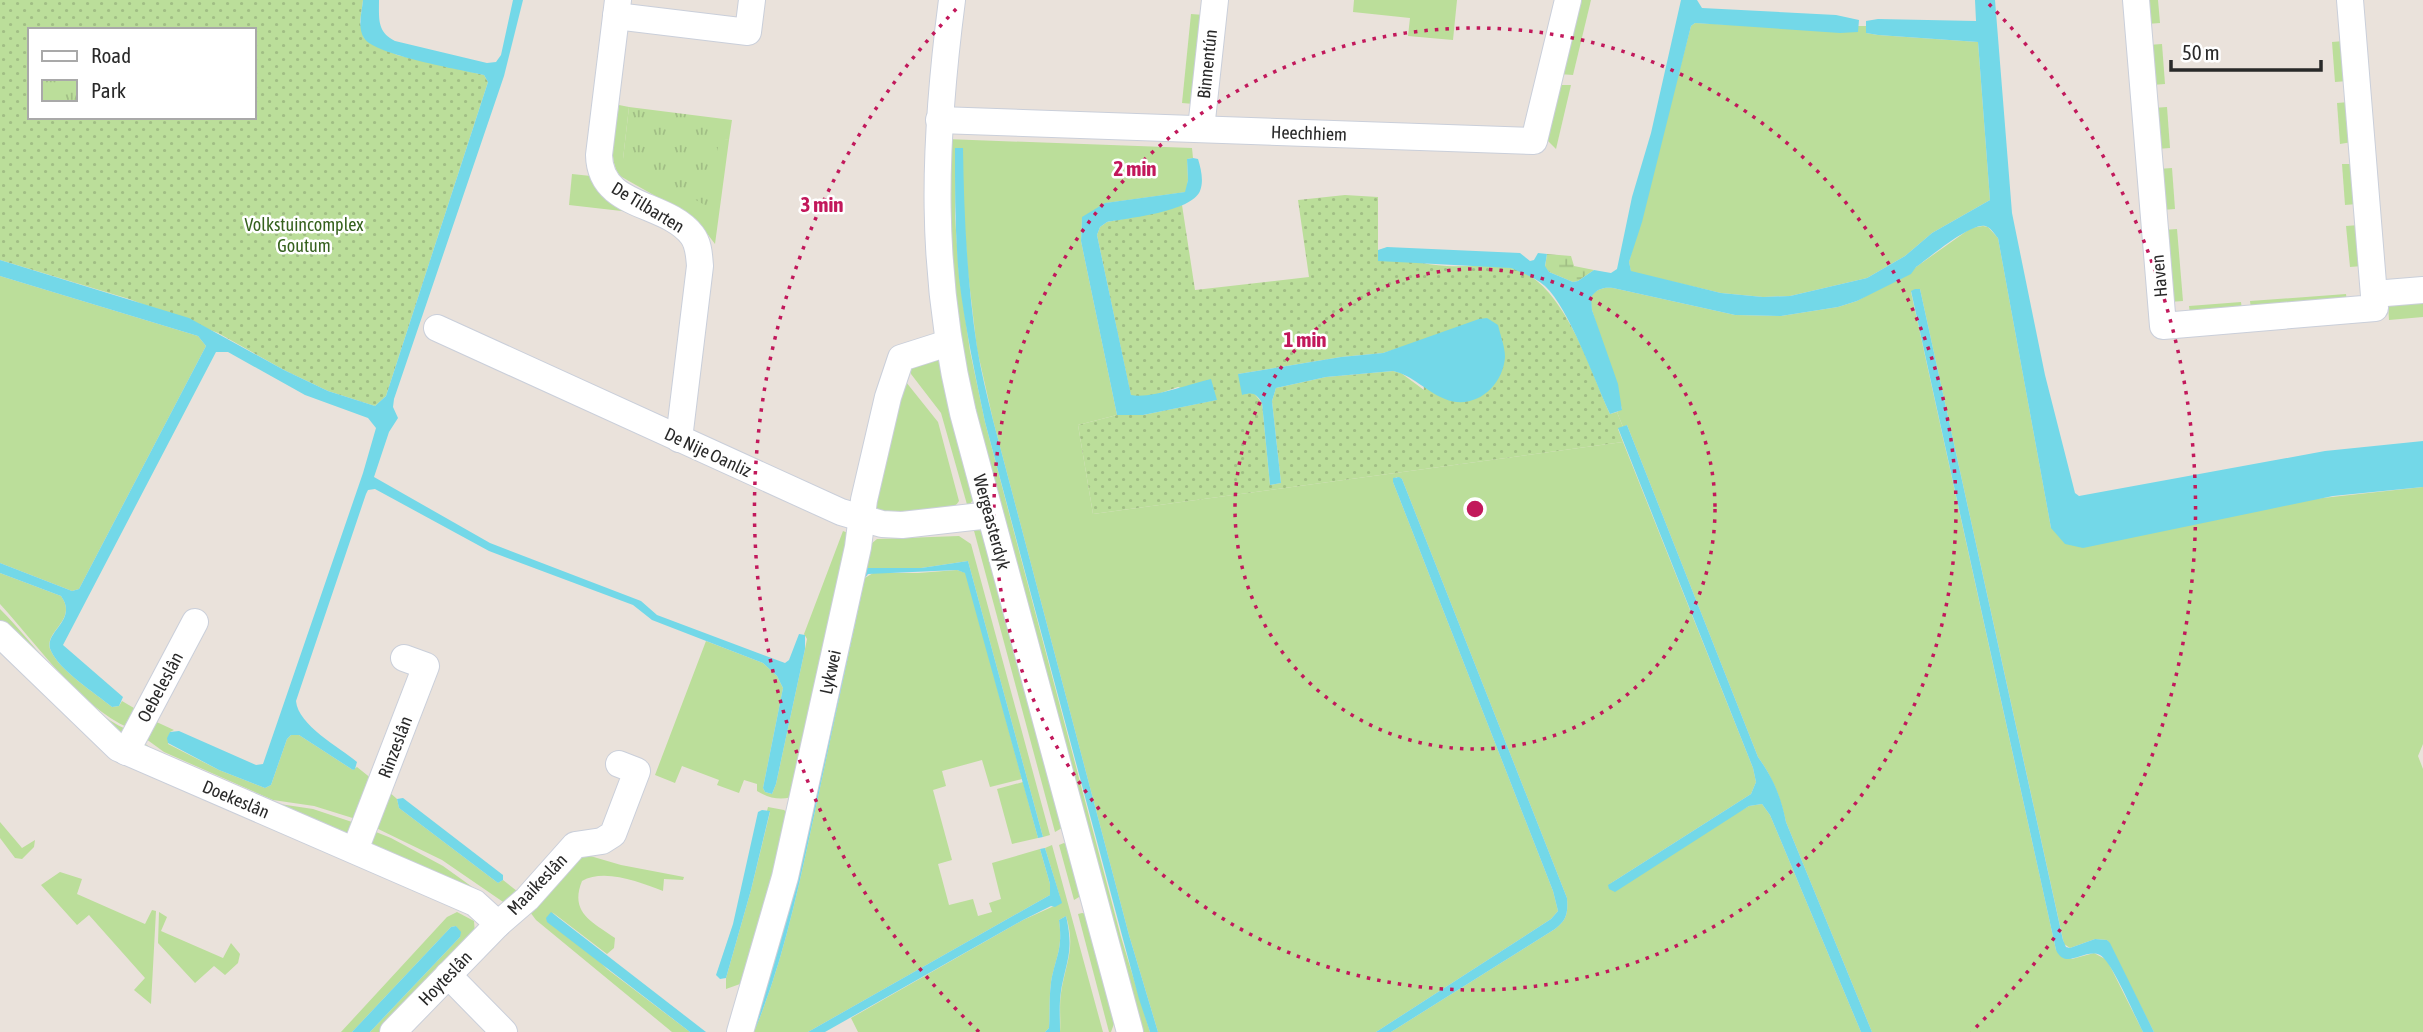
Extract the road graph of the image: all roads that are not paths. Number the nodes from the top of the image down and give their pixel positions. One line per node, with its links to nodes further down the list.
1 (752, 0): 7 (street, De Tilbarten)
2 (952, 0): 8 (street, Wergeasterdyk)
3 (1215, 0): 9 (street, Binnentún)
4 (1567, 0): 9 (street, Heechhiem)
5 (2136, 0): 11 (street, Haven)
6 (2350, 0): 11 (street)
7 (617, 8): 14 (street, De Tilbarten)
8 (939, 120): 9 (street, Heechhiem); 13 (street, Wergeasterdyk)
9 (1201, 129)
10 (2423, 290): 11 (street)
11 (2374, 294)
12 (437, 328): 14 (street, De Nije Oanliz)
13 (948, 343): 15 (street, Wergeasterdyk); 16 (street, Lykwei)
14 (679, 439): 16 (street, De Nije Oanliz)
15 (990, 515): 16 (street, De Nije Oanliz); 28 (street, Wergeasterdyk)
16 (862, 519): 27 (street, Lykwei)
17 (195, 622): 20 (street, Oebeleslân)
18 (0, 634): 20 (street, Doekeslân)
19 (404, 658): 22 (street, Rinzeslân)
20 (126, 752): 22 (street, Doekeslân)
21 (619, 764): 23 (street, Maaikeslân)
22 (355, 850): 23 (street, Doekeslân)
23 (498, 924): 24 (street, Hoyteslân)
24 (448, 975): 25 (street, Hoyteslân); 26 (street)
25 (393, 1032)
26 (504, 1032)
27 (740, 1032)
28 (1130, 1032)

